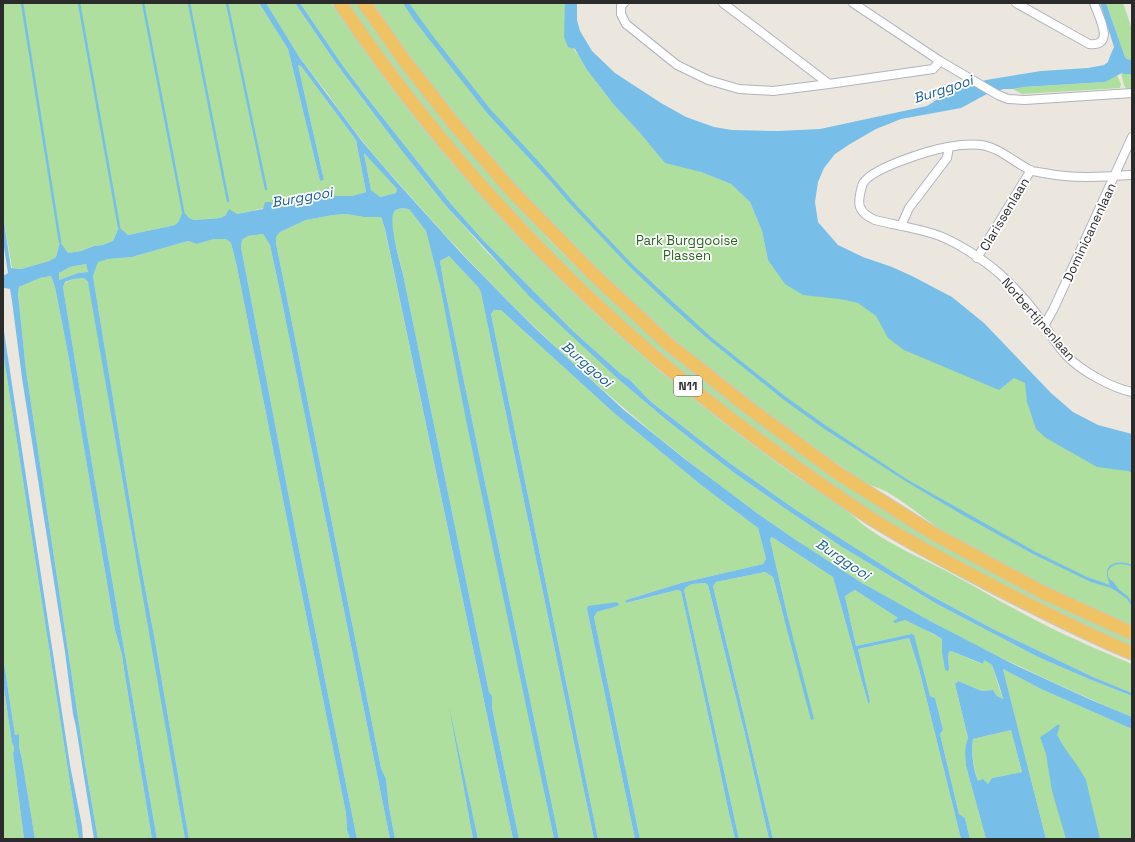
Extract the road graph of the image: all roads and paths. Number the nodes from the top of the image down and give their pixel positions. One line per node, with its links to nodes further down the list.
1 (340, 3): 21 (highway, N11)
2 (364, 3): 20 (highway, N11)
3 (624, 3): 9 (street)
4 (722, 3): 9 (street)
5 (853, 3): 8 (street)
6 (1016, 3): 7 (street)
7 (1094, 3)
8 (940, 61): 9 (street); 10 (street)
9 (829, 84)
10 (1132, 93)
11 (1132, 137): 15 (street, Dominicanenlaan)
12 (949, 147): 13 (street, Norbertijnenlaan); 16 (street); 16 (street, Norbertijnenlaan)
13 (1031, 170): 15 (street, Norbertijnenlaan); 17 (street, Clarissenlaan)
14 (1132, 175): 15 (street, Norbertijnenlaan)
15 (1114, 176): 18 (street, Dominicanenlaan)
16 (901, 226): 17 (street, Norbertijnenlaan)
17 (977, 258): 18 (street, Norbertijnenlaan)
18 (1044, 326): 19 (street, Norbertijnenlaan)
19 (1132, 392)
20 (1132, 632)
21 (1132, 654)

